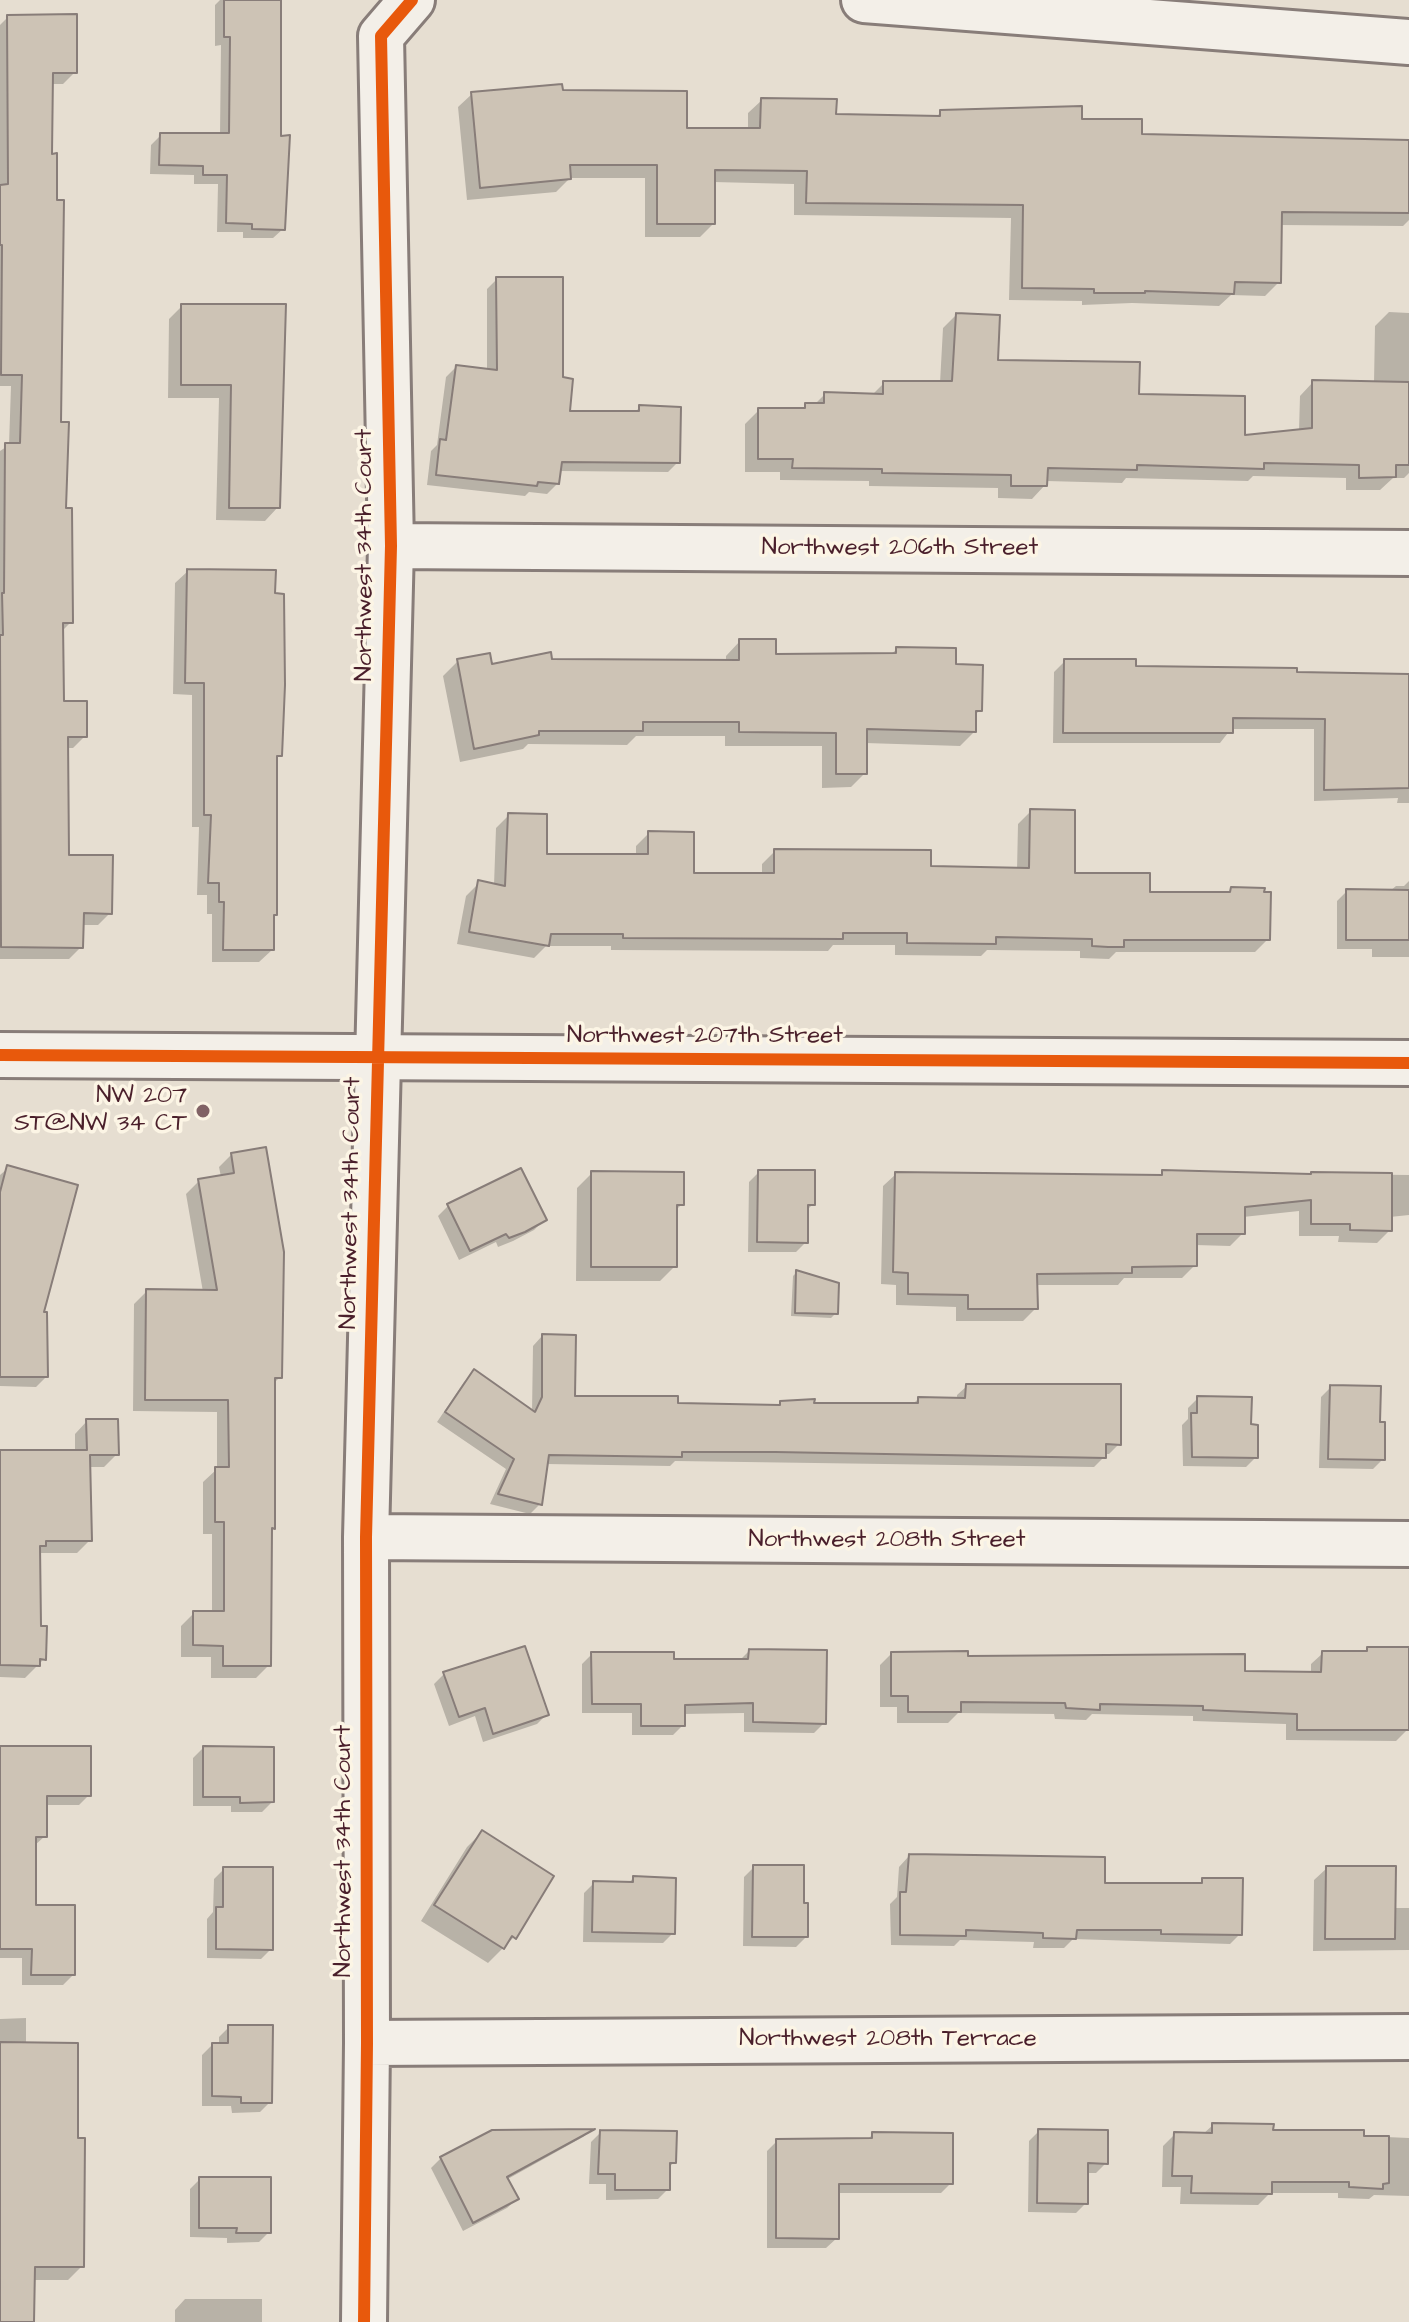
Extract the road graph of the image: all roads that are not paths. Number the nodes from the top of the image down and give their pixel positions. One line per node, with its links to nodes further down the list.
1 (412, 0): 4 (street, Northwest 34th Court)
2 (864, 0): 3 (street)
3 (1409, 42)
4 (391, 546): 5 (street, Northwest 206th Street); 7 (street, Northwest 34th Court)
5 (1409, 553)
6 (0, 1055): 7 (street, Northwest 207th Street)
7 (378, 1057): 8 (street, Northwest 207th Street); 9 (street, Northwest 34th Court)
8 (1409, 1063)
9 (366, 1537): 10 (street, Northwest 208th Street); 12 (street, Northwest 34th Court)
10 (1409, 1544)
11 (1409, 2037): 12 (street, Northwest 208th Terrace)
12 (367, 2043): 13 (street, Northwest 34th Court)
13 (364, 2322)

